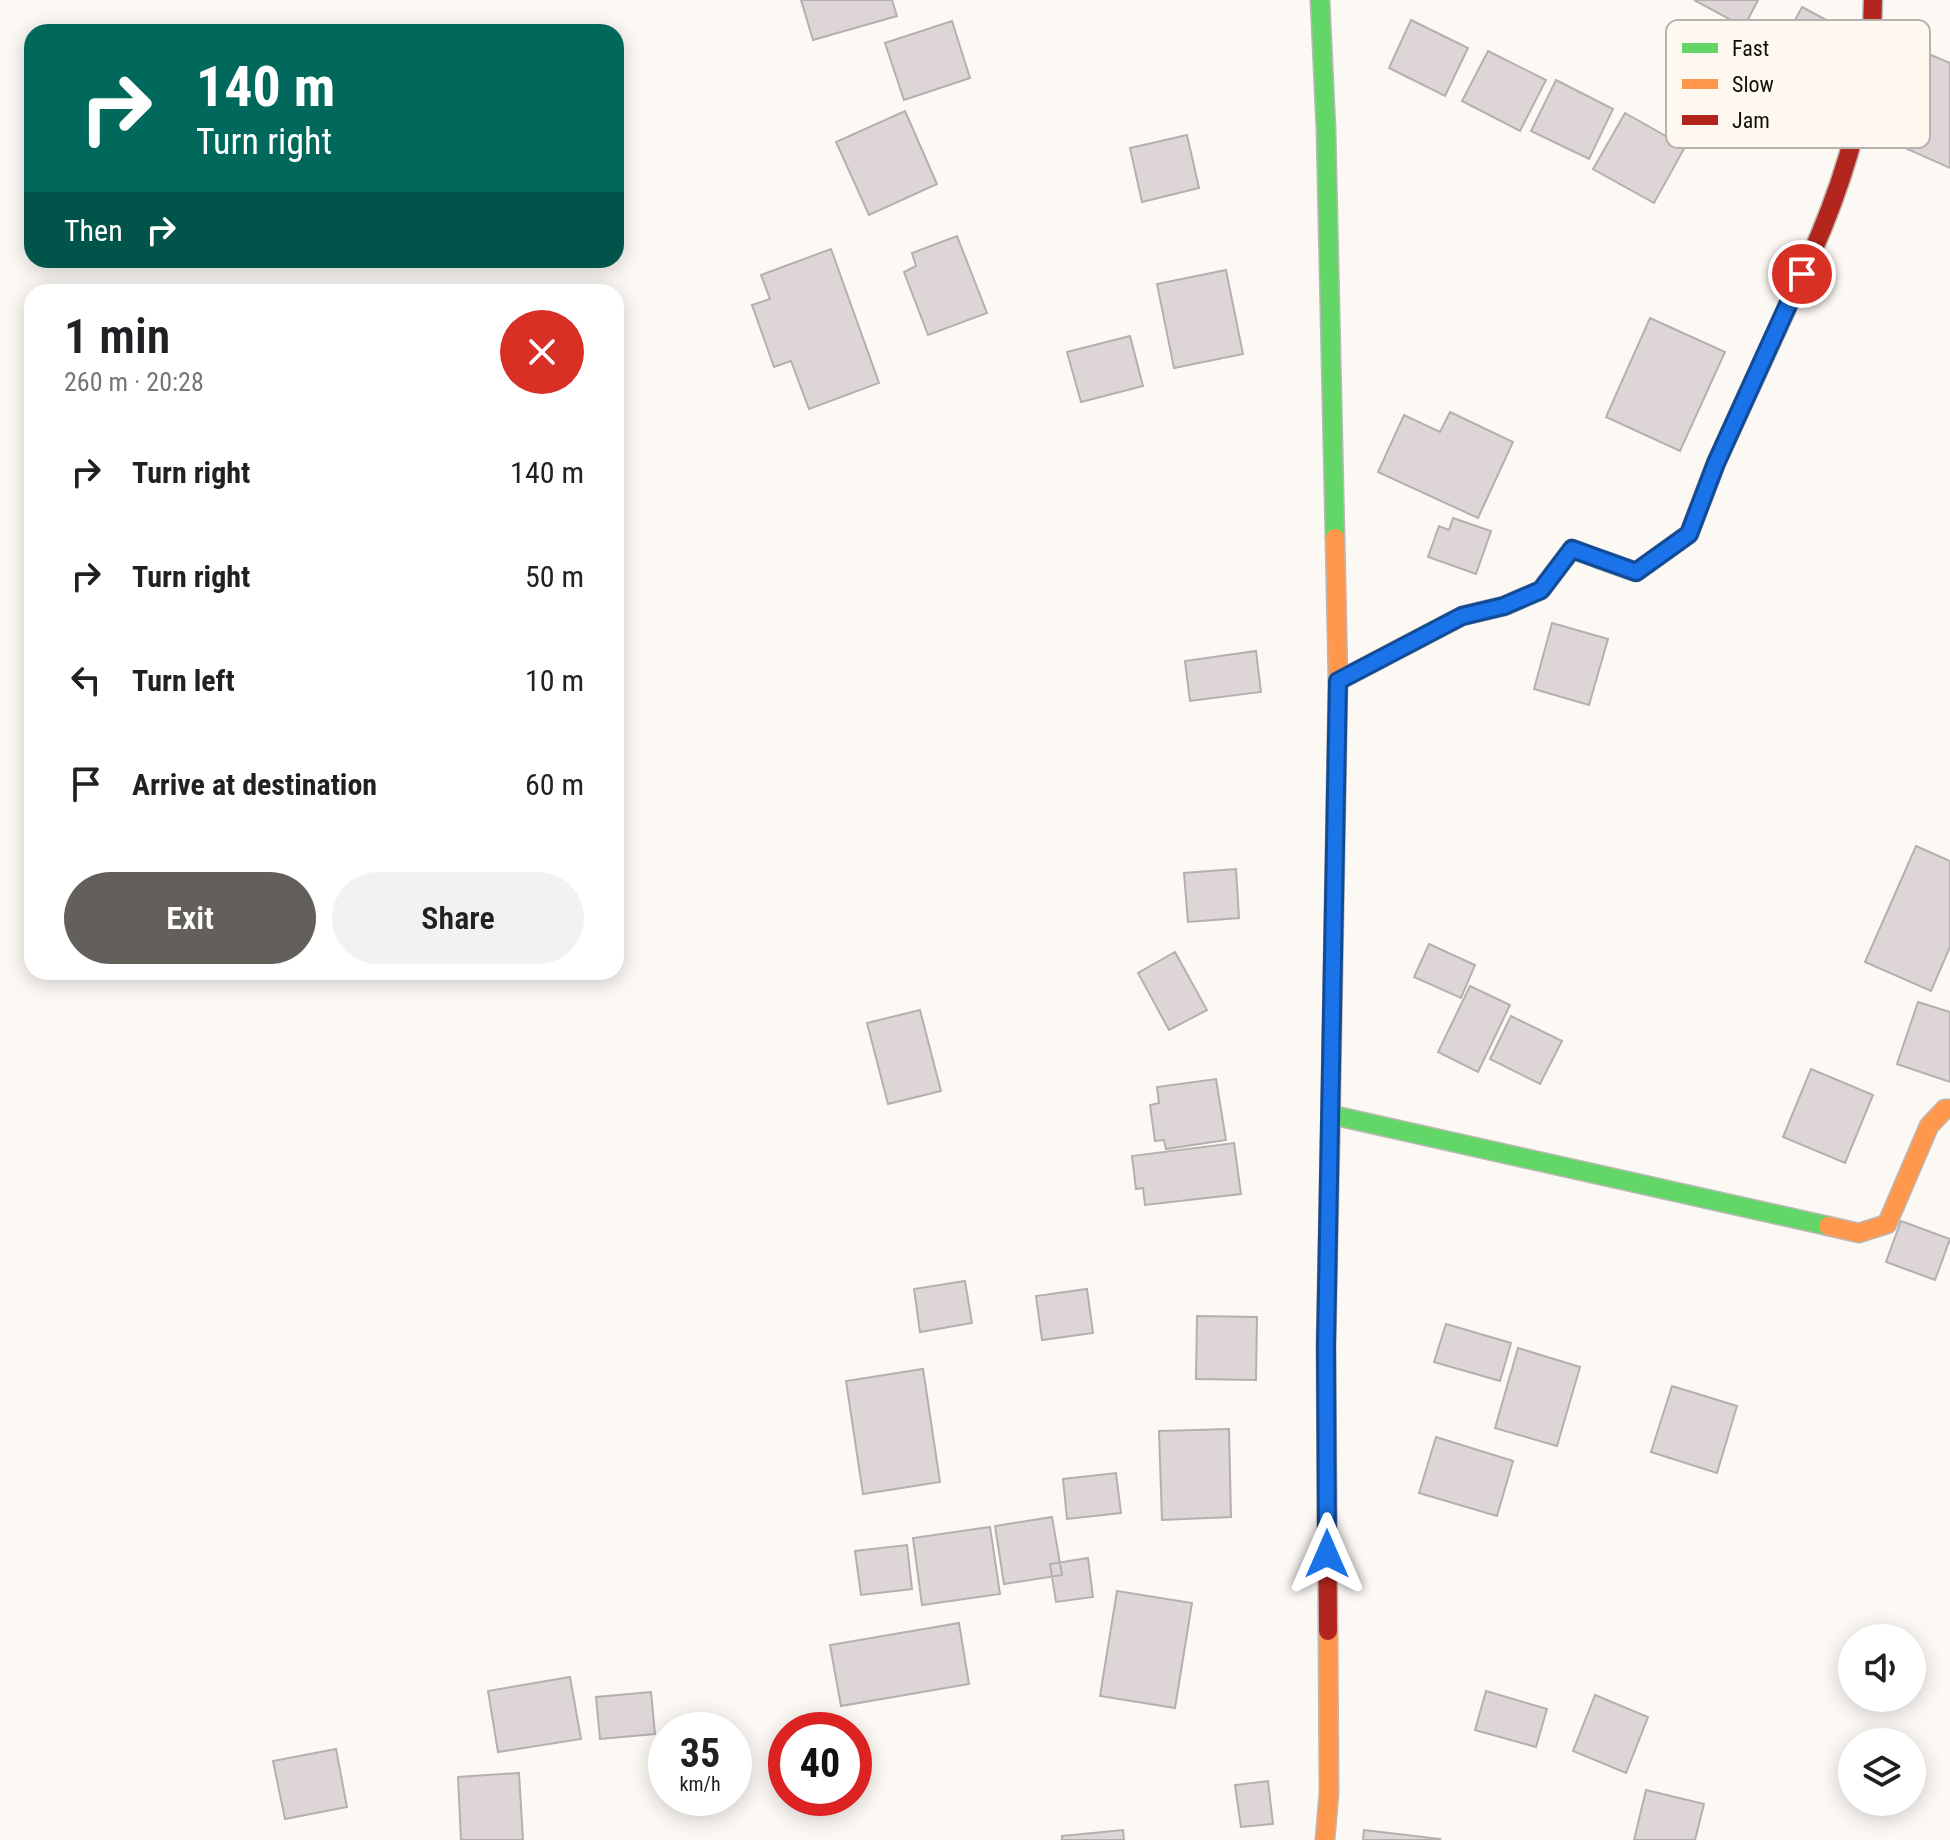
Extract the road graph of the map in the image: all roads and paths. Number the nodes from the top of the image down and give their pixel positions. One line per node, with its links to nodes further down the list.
1 (1320, 0): 5 (street)
2 (1873, 0): 3 (street)
3 (1872, 20)
4 (1849, 148): 5 (street)
5 (1338, 681): 7 (street)
6 (1950, 1109): 7 (street)
7 (1332, 1115): 8 (street)
8 (1325, 1840)

